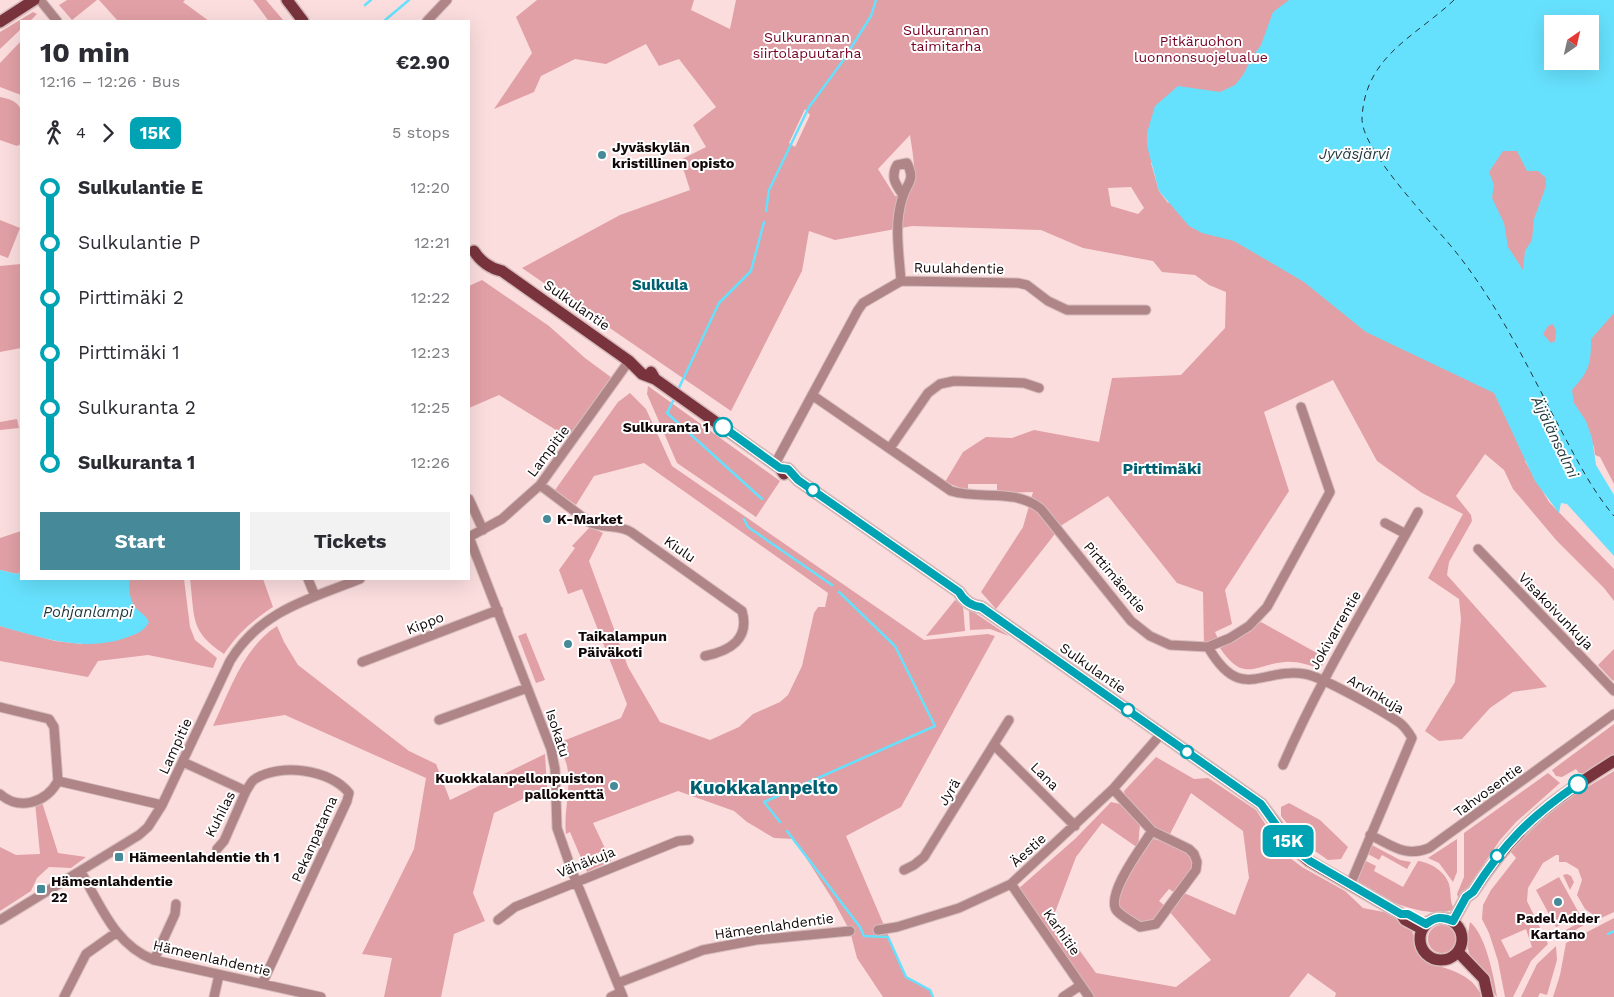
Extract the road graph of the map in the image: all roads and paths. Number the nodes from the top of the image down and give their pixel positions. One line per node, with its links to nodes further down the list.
1 (34, 0): 8 (main road)
2 (40, 0): 5 (street)
3 (287, 0): 6 (main road)
4 (447, 0): 7 (street)
5 (56, 20)
6 (302, 20)
7 (428, 20)
8 (0, 22)
9 (903, 196): 11 (street)
10 (472, 249): 13 (main road, Sulkulantie)
11 (901, 281): 12 (street, Ruulahdentie); 15 (street, Ruulahdentie)
12 (1146, 310)
13 (632, 362): 18 (main road, Sulkulantie); 19 (street, Lampitie)
14 (1039, 388): 17 (street)
15 (812, 395): 17 (street, Pirttimäentie); 18 (street, Ruulahdentie)
16 (1301, 407): 32 (street, Pirttimäentie)
17 (890, 448): 32 (street, Pirttimäentie)
18 (778, 466): 42 (main road, Sulkulantie)
19 (540, 485): 23 (street, Lampitie); 33 (street, Kiulu)
20 (470, 500): 23 (street)
21 (1418, 512): 24 (street, Jokivarrentie)
22 (1385, 523): 24 (street)
23 (483, 530): 25 (street, Lampitie)
24 (1406, 534): 35 (street, Jokivarrentie)
25 (470, 536)
26 (470, 540): 31 (street, Isokatu)
27 (1478, 549): 37 (street, Visakoivunkuja)
28 (308, 580): 30 (street)
29 (357, 580): 30 (street, Lampitie)
30 (315, 596): 45 (street, Lampitie)
31 (498, 610): 34 (street, Kippo); 36 (street, Isokatu)
32 (1208, 648): 35 (street, Arvinkuja)
33 (705, 656)
34 (362, 662)
35 (1323, 680): 46 (street, Jokivarrentie); 54 (street, Arvinkuja)
36 (527, 688): 40 (street); 59 (street, Isokatu)
37 (1614, 691)
38 (0, 707): 47 (street)
39 (1614, 714): 54 (street, Tahvosentie)
40 (439, 720)
41 (1009, 720): 43 (street, Jyrä)
42 (1161, 734): 48 (street, Äestie); 61 (main road, Sulkulantie)
43 (994, 745): 52 (street, Lana); 57 (street, Jyrä)
44 (1614, 761): 65 (main road)
45 (183, 762): 49 (street); 51 (street, Lampitie)
46 (1283, 766)
47 (58, 782): 50 (street); 51 (street)
48 (1113, 790): 52 (street, Äestie); 53 (street)
49 (246, 791): 56 (street, Kuhilas); 74 (street, Pekanpatama)
50 (0, 794)
51 (162, 805): 58 (street, Lampitie)
52 (1075, 826): 60 (street, Äestie)
53 (1152, 831): 53 (street)
54 (1370, 835): 61 (street, Arvinkuja)
55 (689, 840): 59 (street, Vähäkuja)
56 (217, 849)
57 (904, 870)
58 (81, 872): 63 (street, Lampitie); 69 (street, Hämeenlahdentie)
59 (576, 880): 64 (street, Vähäkuja); 73 (street, Isokatu)
60 (1011, 884): 67 (street, Äestie); 75 (street, Karhitie)
61 (1350, 885): 66 (main road, Sulkulantie)
62 (176, 904): 71 (street)
63 (0, 920)
64 (498, 920)
65 (1455, 923): 66 (main road); 70 (main road)
66 (1424, 927): 70 (main road)
67 (878, 930)
68 (850, 931): 73 (street, Hämeenlahdentie)
69 (117, 932): 71 (street, Hämeenlahdentie); 78 (street)
70 (1456, 954): 76 (main road)
71 (154, 960): 72 (street, Hämeenlahdentie)
72 (219, 975): 74 (street, Hämeenlahdentie); 79 (street)
73 (618, 983): 77 (street, Isokatu)
74 (262, 984): 80 (street, Hämeenlahdentie)
75 (1081, 985): 82 (street); 83 (street, Karhitie)
76 (1486, 992)
77 (622, 995): 81 (street)
78 (64, 997)
79 (214, 997)
80 (321, 997)
81 (611, 997)
82 (1063, 997)
83 (1089, 997)

